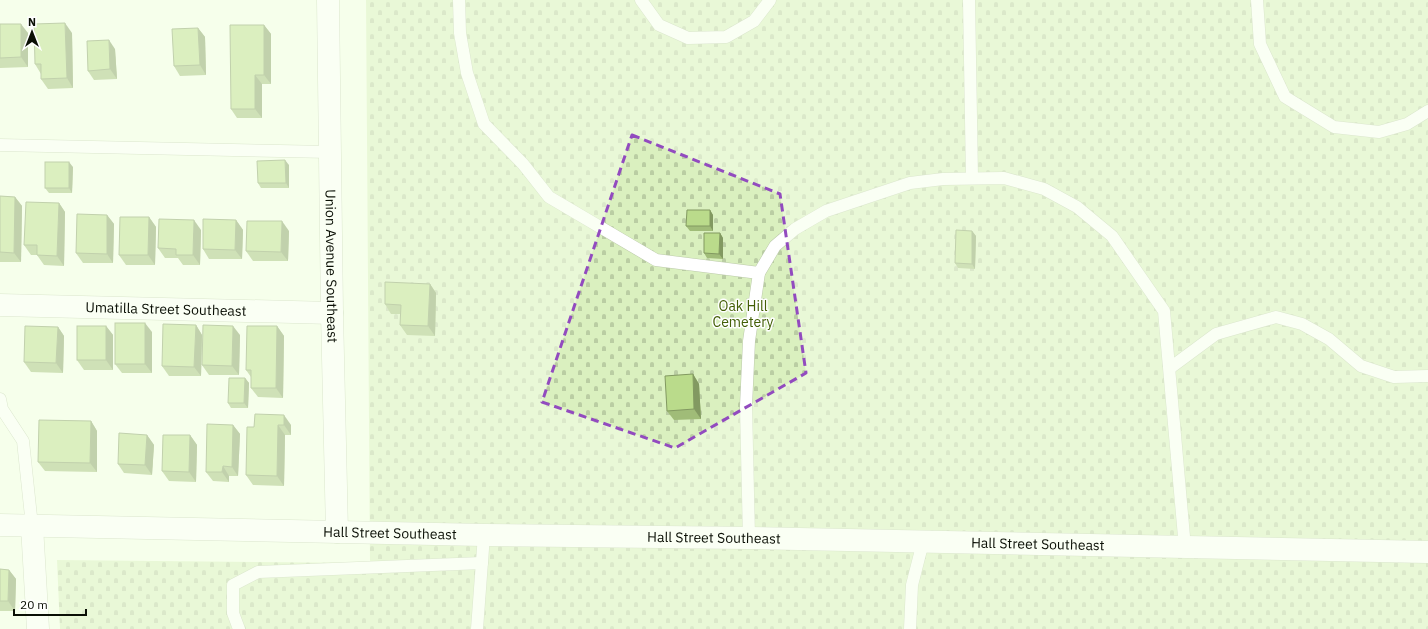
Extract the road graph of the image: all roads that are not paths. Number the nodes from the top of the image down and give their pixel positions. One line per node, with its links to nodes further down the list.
1 (328, 0): 9 (main road, Union Avenue Southeast)
2 (459, 0): 11 (lane)
3 (640, 0): 4 (lane)
4 (770, 0)
5 (970, 0): 10 (lane)
6 (1257, 0): 7 (lane)
7 (1428, 111)
8 (0, 145): 9 (lane)
9 (330, 152): 13 (main road, Union Avenue Southeast)
10 (972, 178): 11 (lane); 14 (lane)
11 (759, 273): 21 (lane)
12 (0, 306): 13 (main road, Umatilla Street Southeast)
13 (332, 313): 19 (main road, Union Avenue Southeast)
14 (1170, 368): 15 (lane); 23 (lane)
15 (1428, 376)
16 (0, 399): 18 (lane)
17 (0, 525): 18 (main road, Hall Street Southeast)
18 (32, 526): 19 (main road, Hall Street Southeast); 26 (main road)
19 (337, 532): 20 (main road, Hall Street Southeast)
20 (484, 535): 21 (main road, Hall Street Southeast); 25 (lane)
21 (749, 538): 22 (main road, Hall Street Southeast)
22 (923, 542): 23 (main road, Hall Street Southeast); 29 (lane)
23 (1185, 548): 24 (main road, Hall Street Southeast)
24 (1428, 552)
25 (482, 563): 27 (lane); 28 (lane)
26 (38, 629)
27 (239, 629)
28 (477, 629)
29 (910, 629)

